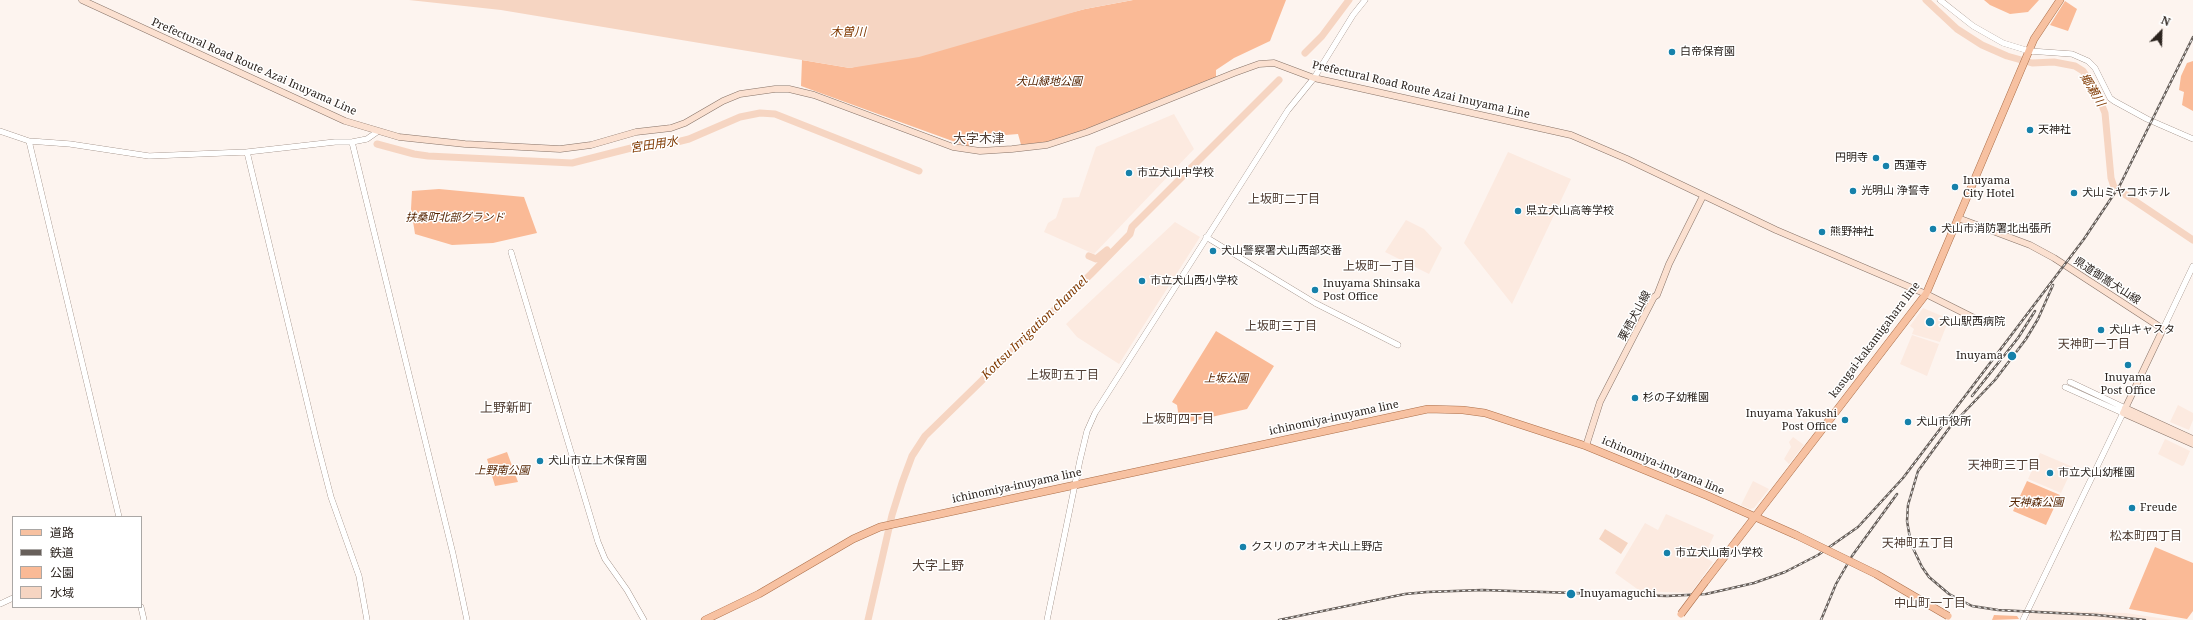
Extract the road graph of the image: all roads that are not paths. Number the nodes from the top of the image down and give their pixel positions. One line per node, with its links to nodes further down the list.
1 (82, 0): 8 (main road, Prefectural Road Route Azai Inuyama Line)
2 (1365, 0): 6 (street)
3 (1940, 0): 5 (street)
4 (2060, 0): 5 (main road, kasugai-kakamigahara line)
5 (2028, 53): 9 (street); 14 (main road, kasugai-kakamigahara line)
6 (1314, 78): 8 (main road, Prefectural Road Route Azai Inuyama Line); 13 (main road, Prefectural Road Route Azai Inuyama Line); 15 (street)
7 (0, 131): 10 (street)
8 (377, 132): 11 (street)
9 (2193, 139)
10 (29, 140): 12 (street); 29 (street)
11 (352, 142): 12 (street); 38 (street)
12 (247, 152): 37 (street)
13 (1702, 196): 18 (main road, Prefectural Road Route Azai Inuyama Line); 27 (main road, 栗栖犬山線)
14 (1958, 218): 18 (main road, kasugai-kakamigahara line); 20 (main road, 県道御嵩犬山線)
15 (1206, 237): 21 (street); 28 (street)
16 (511, 252): 39 (street)
17 (2193, 266): 20 (street)
18 (1926, 294): 19 (main road, Prefectural Road Route Azai Inuyama Line); 30 (main road, kasugai-kakamigahara line)
19 (1974, 318)
20 (2163, 329): 24 (main road)
21 (1398, 345)
22 (2070, 382): 24 (street)
23 (2065, 387): 24 (street)
24 (2124, 410): 25 (main road); 26 (main road); 42 (street)
25 (2193, 439)
26 (2193, 444)
27 (1586, 446): 28 (main road, ichinomiya-inuyama line); 30 (main road, ichinomiya-inuyama line)
28 (1075, 484): 40 (main road, ichinomiya-inuyama line); 41 (street)
29 (119, 516)
30 (1756, 517): 34 (main road, kasugai-kakamigahara line, bridge); 35 (main road, ichinomiya-inuyama line, bridge)
31 (12, 598): 32 (street)
32 (0, 604)
33 (140, 608): 36 (street)
34 (1679, 617)
35 (1951, 618)
36 (144, 620)
37 (367, 620)
38 (467, 620)
39 (644, 620)
40 (705, 620)
41 (1048, 620)
42 (2023, 620)

